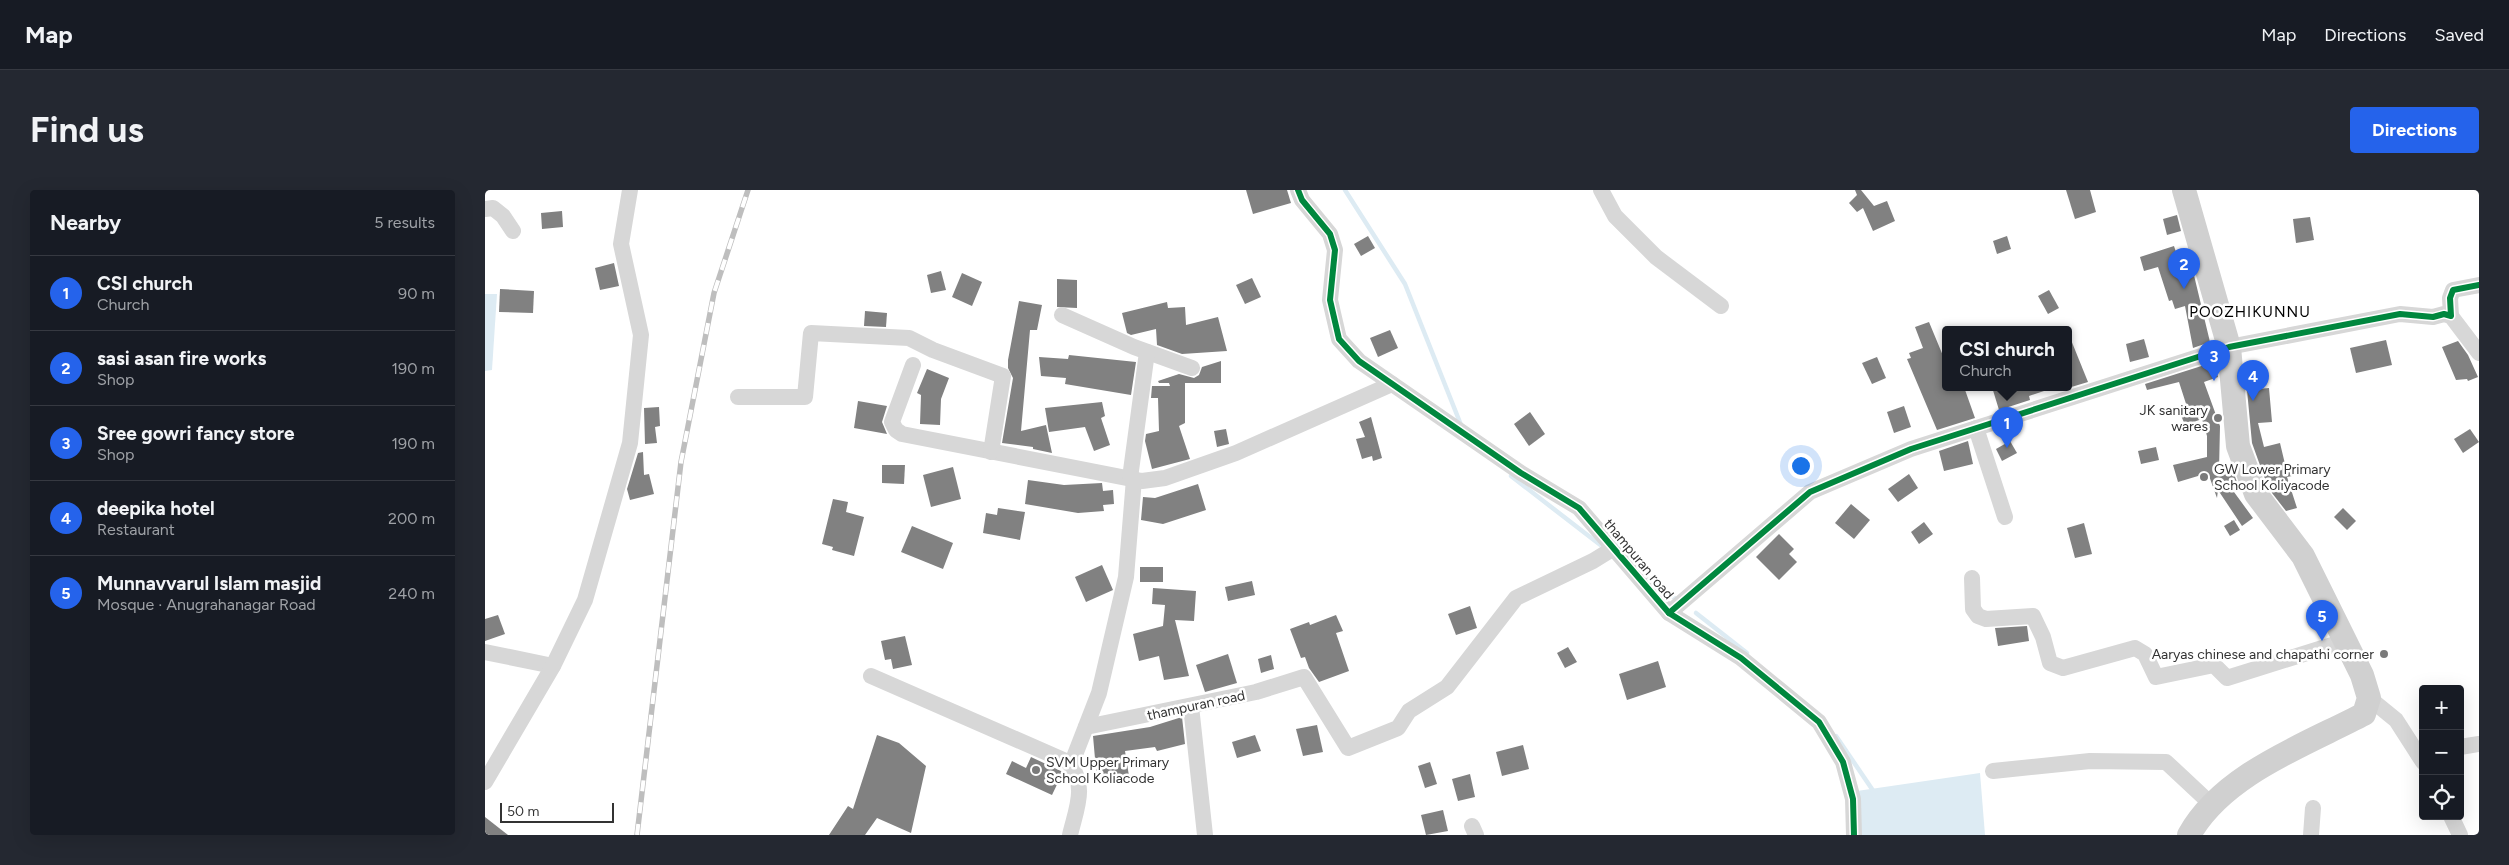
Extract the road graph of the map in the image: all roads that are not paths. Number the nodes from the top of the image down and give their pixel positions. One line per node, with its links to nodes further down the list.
1 (630, 190): 27 (street)
2 (1298, 190): 16 (street, thampuran road)
3 (1601, 190): 8 (street)
4 (2184, 190): 11 (main road)
5 (485, 209): 6 (street)
6 (513, 231)
7 (2479, 285): 10 (street)
8 (1721, 306)
9 (1062, 314): 12 (street)
10 (2451, 316): 11 (street); 13 (street)
11 (2229, 347): 18 (street); 25 (main road)
12 (1147, 352): 15 (street); 20 (street)
13 (2479, 353)
14 (913, 365): 19 (street)
15 (1192, 368)
16 (1393, 384): 20 (street); 22 (street, thampuran road)
17 (738, 397): 19 (street)
18 (1976, 428): 21 (street); 24 (street)
19 (991, 452): 20 (street)
20 (1132, 479): 31 (street)
21 (2005, 517)
22 (1608, 551): 24 (street, thampuran road); 30 (street, thampuran road)
23 (1972, 578): 25 (street)
24 (1669, 613): 43 (street, thampuran road)
25 (2345, 640): 29 (main road)
26 (485, 652): 27 (street)
27 (553, 666): 37 (street)
28 (871, 676): 35 (street)
29 (2369, 698): 34 (street); 38 (main road)
30 (1191, 706): 31 (street, thampuran road); 42 (street)
31 (1086, 728): 35 (street)
32 (2479, 744): 33 (street)
33 (2464, 746)
34 (2419, 753)
35 (1071, 765): 41 (street)
36 (1993, 771): 38 (street)
37 (485, 782)
38 (2211, 804): 44 (main road)
39 (2313, 808): 45 (street)
40 (2453, 820): 46 (street)
41 (1070, 835)
42 (1205, 835)
43 (1854, 835)
44 (2189, 835)
45 (2311, 835)
46 (2461, 835)

